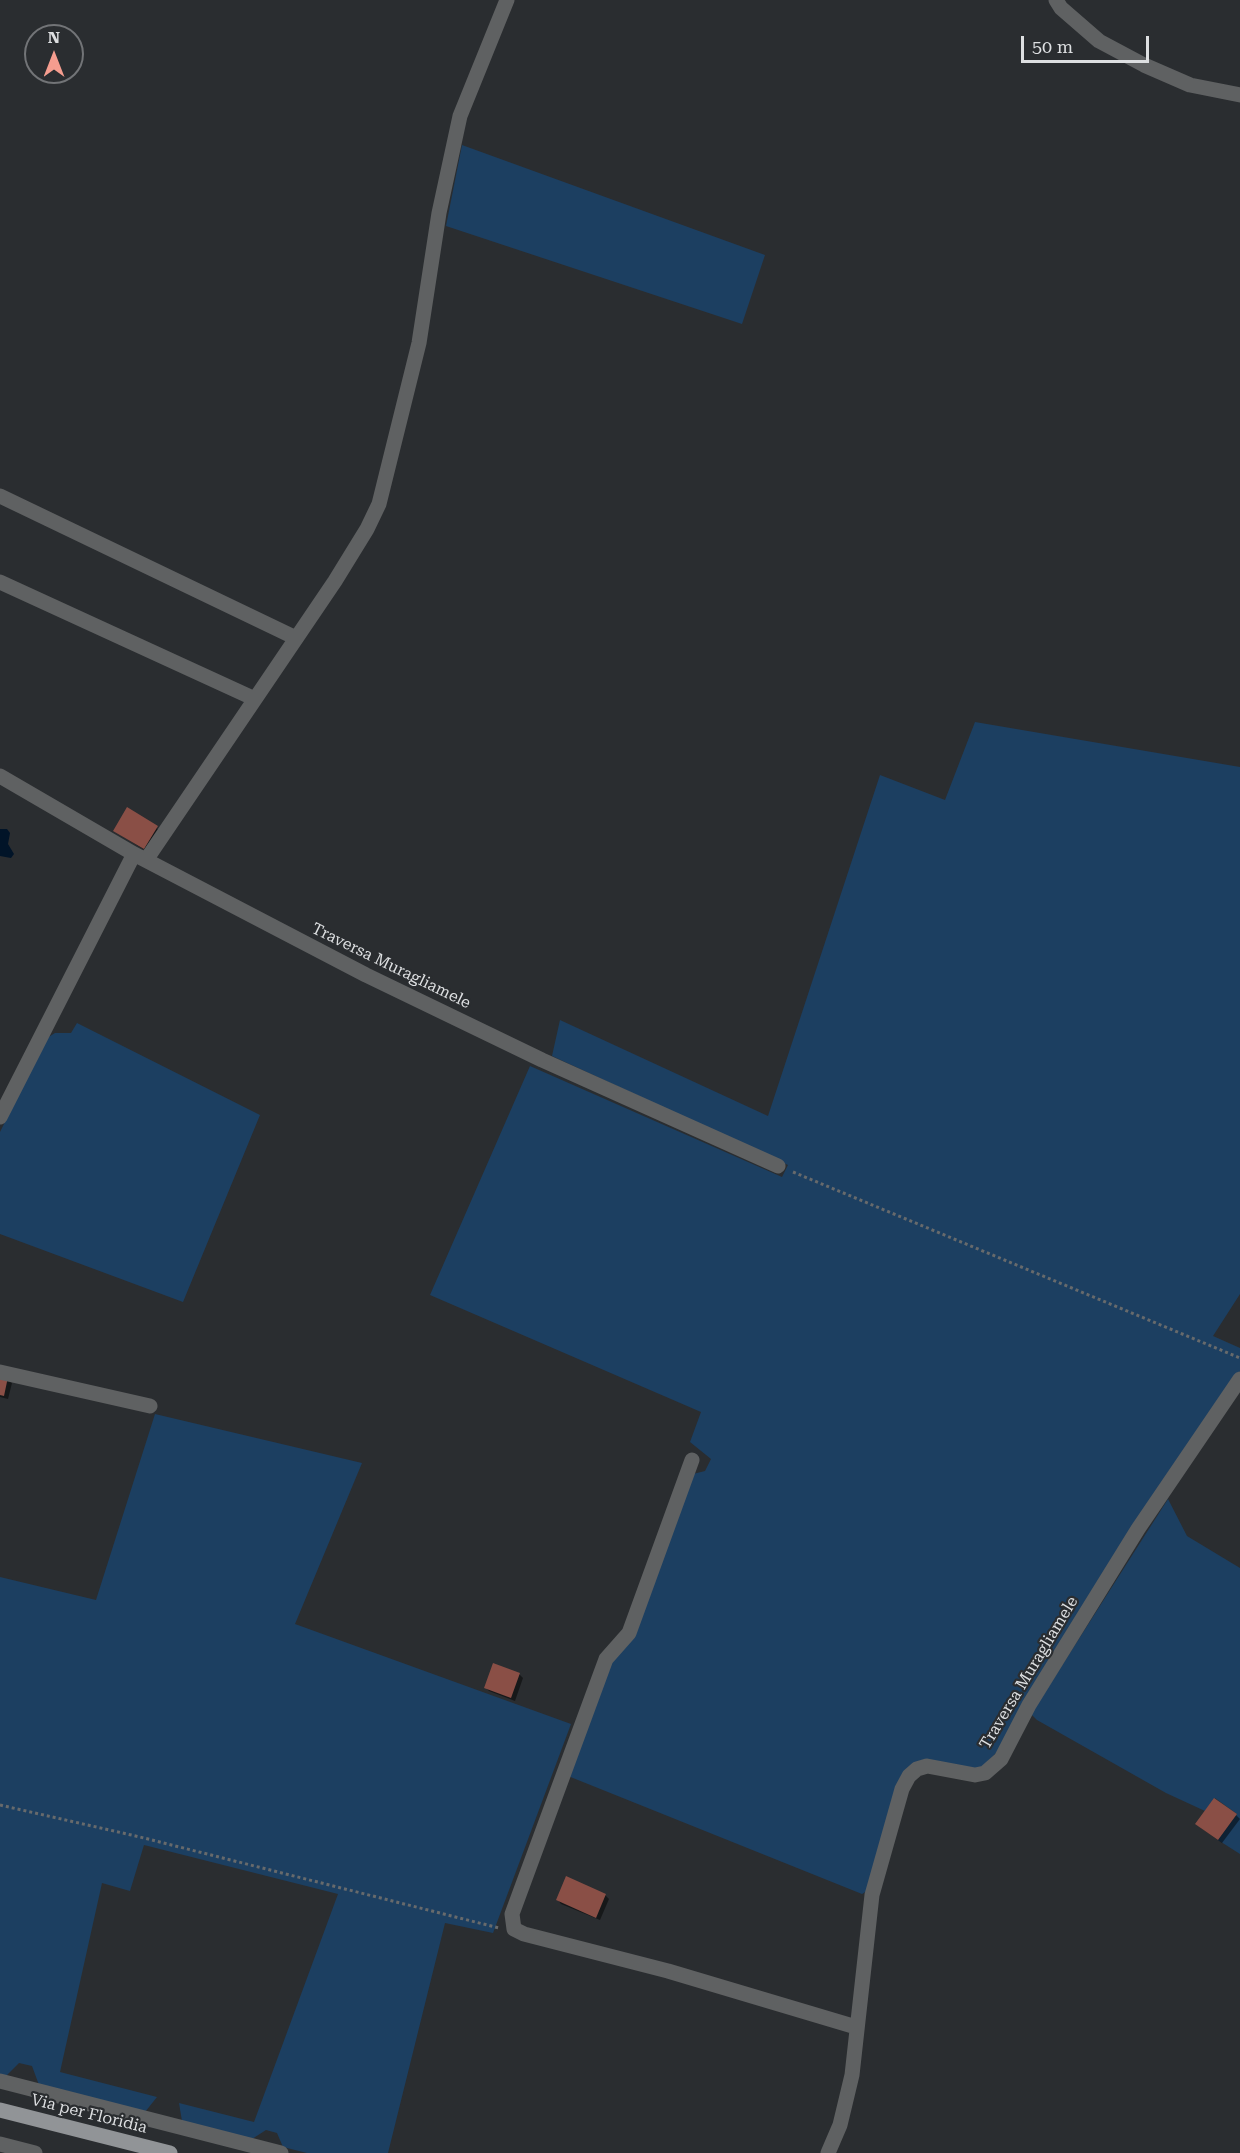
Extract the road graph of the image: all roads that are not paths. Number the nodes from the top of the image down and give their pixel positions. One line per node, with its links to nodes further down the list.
1 (507, 0): 6 (street)
2 (1056, 0): 3 (street)
3 (1240, 95)
4 (0, 495): 6 (street)
5 (0, 582): 7 (street)
6 (296, 638): 7 (street)
7 (255, 699): 9 (street)
8 (0, 776): 9 (street, Traversa Muragliamele)
9 (140, 857): 10 (street); 11 (street, Traversa Muragliamele)
10 (0, 1117)
11 (778, 1166)
12 (0, 1372): 14 (street)
13 (1240, 1379): 16 (street, Traversa Muragliamele)
14 (150, 1406)
15 (692, 1460): 16 (street)
16 (856, 2027): 23 (street, Traversa Muragliamele)
17 (0, 2081): 22 (street)
18 (0, 2110): 21 (main road, Via per Floridia)
19 (0, 2144): 20 (street)
20 (35, 2153)
21 (170, 2153)
22 (281, 2153)
23 (828, 2153)

